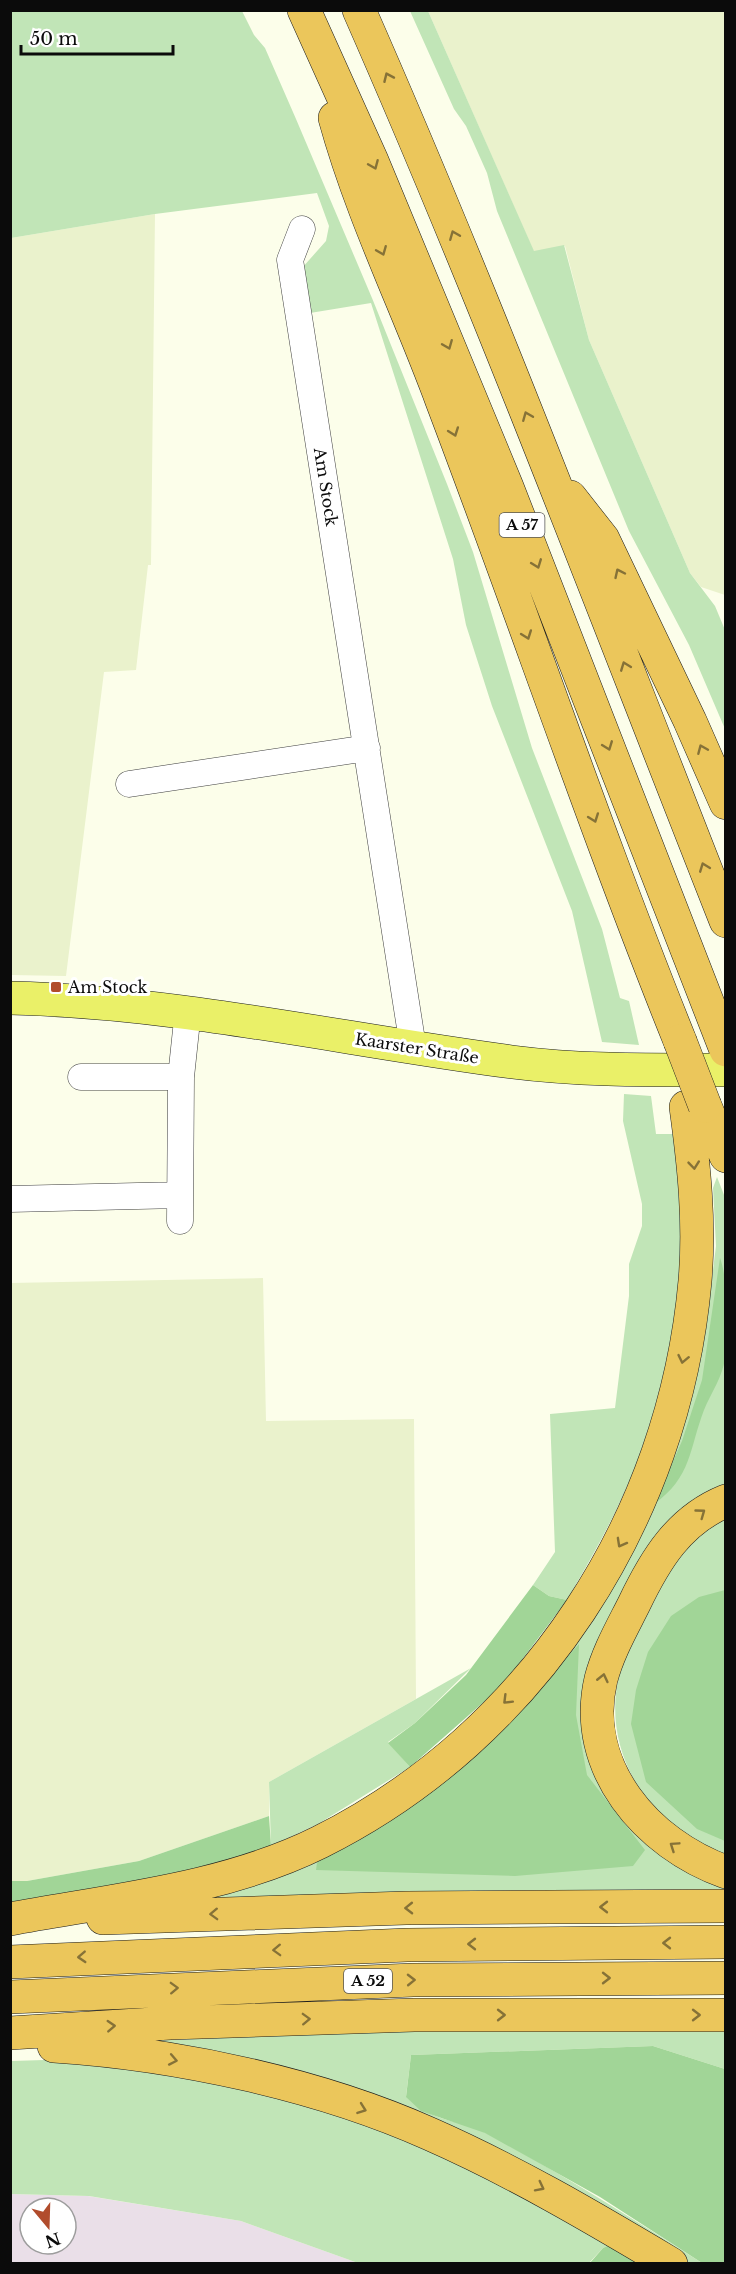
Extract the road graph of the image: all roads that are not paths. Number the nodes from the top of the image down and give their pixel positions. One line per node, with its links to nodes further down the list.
1 (358, 10): 4 (highway, A 57, one-way to 1)
2 (305, 13): 12 (highway, A 57, one-way to 12); 15 (highway, one-way to 15)
3 (302, 229): 5 (street, Am Stock)
4 (549, 470): 7 (highway, one-way to 4); 8 (highway, A 57, one-way to 4)
5 (367, 748): 6 (street); 11 (street, Am Stock)
6 (129, 784)
7 (726, 803)
8 (726, 921)
9 (10, 998): 10 (main road, Kaarster Straße)
10 (188, 1011): 11 (main road, Kaarster Straße); 14 (street)
11 (413, 1047): 12 (main road, Kaarster Straße)
12 (724, 1053)
13 (81, 1077): 14 (street)
14 (181, 1077): 17 (street)
15 (695, 1106): 16 (highway); 23 (highway, one-way to 23)
16 (726, 1156)
17 (180, 1195): 18 (street); 19 (street)
18 (10, 1199)
19 (180, 1221)
20 (726, 1501): 21 (highway, one-way to 20)
21 (726, 1872)
22 (726, 1906): 23 (highway, one-way to 23)
23 (10, 1920)
24 (726, 1942): 25 (highway, A 52, one-way to 25)
25 (10, 1962)
26 (726, 1978): 27 (highway, A 52, one-way to 26)
27 (10, 1997)
28 (726, 2015): 29 (highway, one-way to 28)
29 (10, 2033)
30 (10, 2044): 31 (highway, one-way to 31)
31 (671, 2264)

